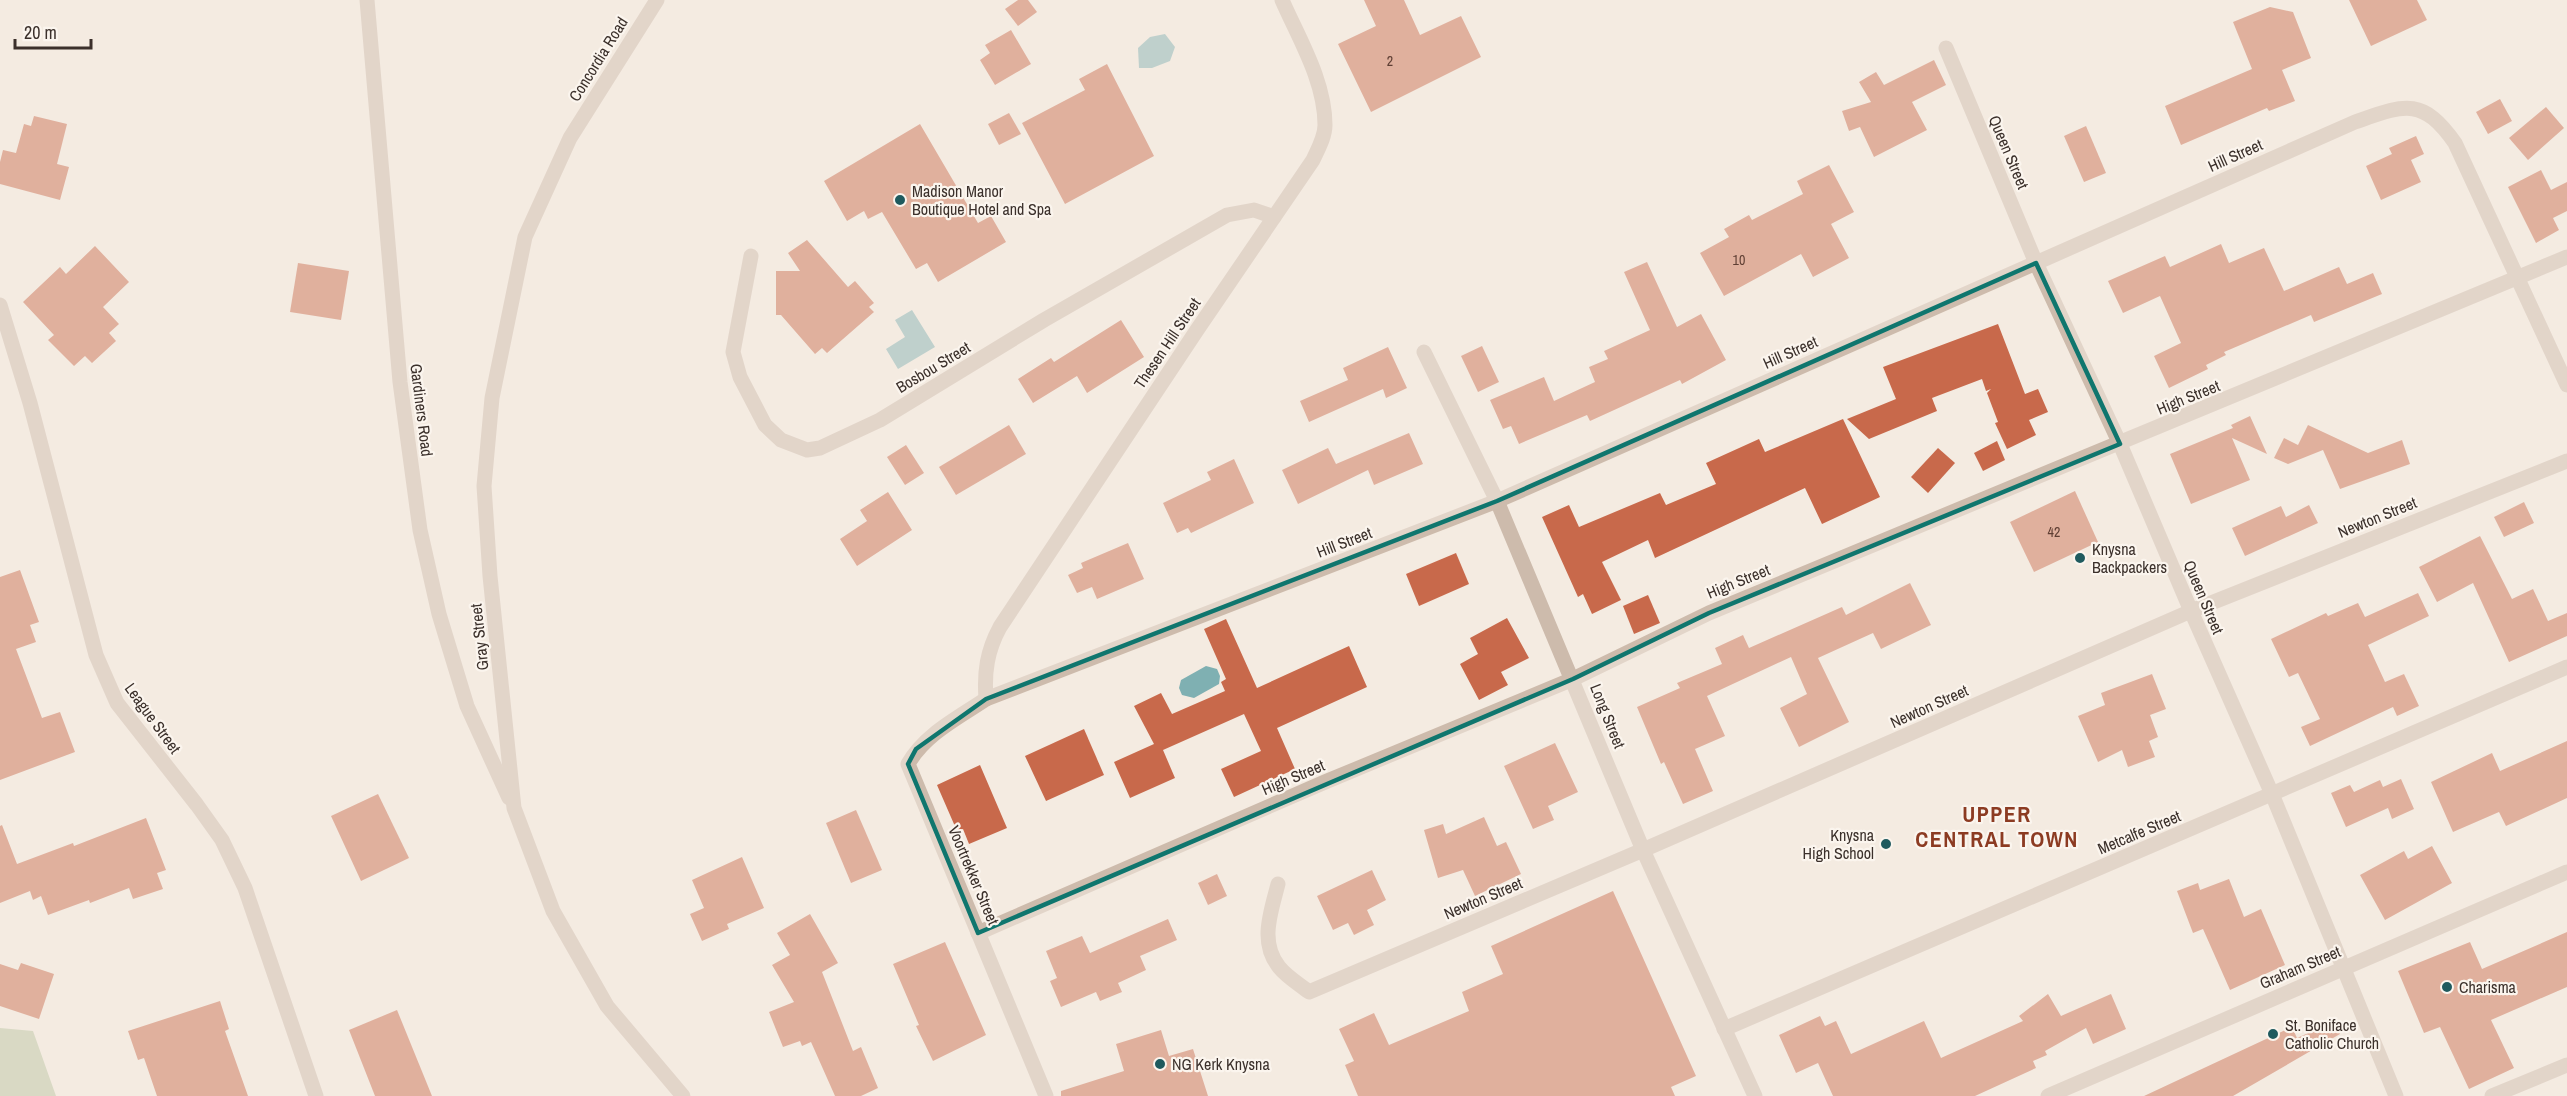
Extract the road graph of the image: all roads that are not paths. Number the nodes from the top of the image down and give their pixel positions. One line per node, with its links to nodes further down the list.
1 (367, 0): 22 (street, Gardiners Road)
2 (657, 0): 5 (street, Concordia Road)
3 (1282, 0): 6 (street, Thesen Hill Street)
4 (1946, 48): 9 (street, Queen Street)
5 (570, 138): 22 (street, Gray Street)
6 (1274, 217): 7 (street, Bosbou Street); 20 (street, Thesen Hill Street)
7 (751, 256)
8 (2567, 257): 10 (street, High Street)
9 (2036, 263): 10 (street, Hill Street); 14 (street, Queen Street); 16 (street, Hill Street)
10 (2518, 279): 13 (street, Hill Street); 14 (street, High Street)
11 (0, 305): 30 (street, League Street)
12 (1424, 352): 16 (street, Long Street)
13 (2567, 385)
14 (2120, 444): 17 (street, Queen Street); 19 (street, High Street)
15 (2567, 461): 17 (street, Newton Street)
16 (1497, 501): 19 (street, Long Street); 20 (street, Hill Street)
17 (2191, 611): 21 (street, Queen Street); 23 (street, Newton Street)
18 (2567, 668): 21 (street, Metcalfe Street)
19 (1573, 679): 23 (street, Long Street); 26 (street, High Street)
20 (986, 699): 26 (street, Voortrekker Street)
21 (2272, 794): 27 (street, Queen Street); 28 (street, Metcalfe Street)
22 (514, 808): 31 (street, Gray Street)
23 (1643, 850): 25 (street, Newton Street); 28 (street, Long Street)
24 (2567, 872): 27 (street, Graham Street)
25 (1278, 884)
26 (978, 933): 32 (street, Voortrekker Street)
27 (2343, 968): 34 (street, Graham Street); 35 (street, Queen Street)
28 (1724, 1029): 33 (street, Long Street)
29 (2567, 1065): 36 (street)
30 (316, 1096)
31 (683, 1096)
32 (1046, 1096)
33 (1755, 1096)
34 (2048, 1096)
35 (2396, 1096)
36 (2492, 1096)

